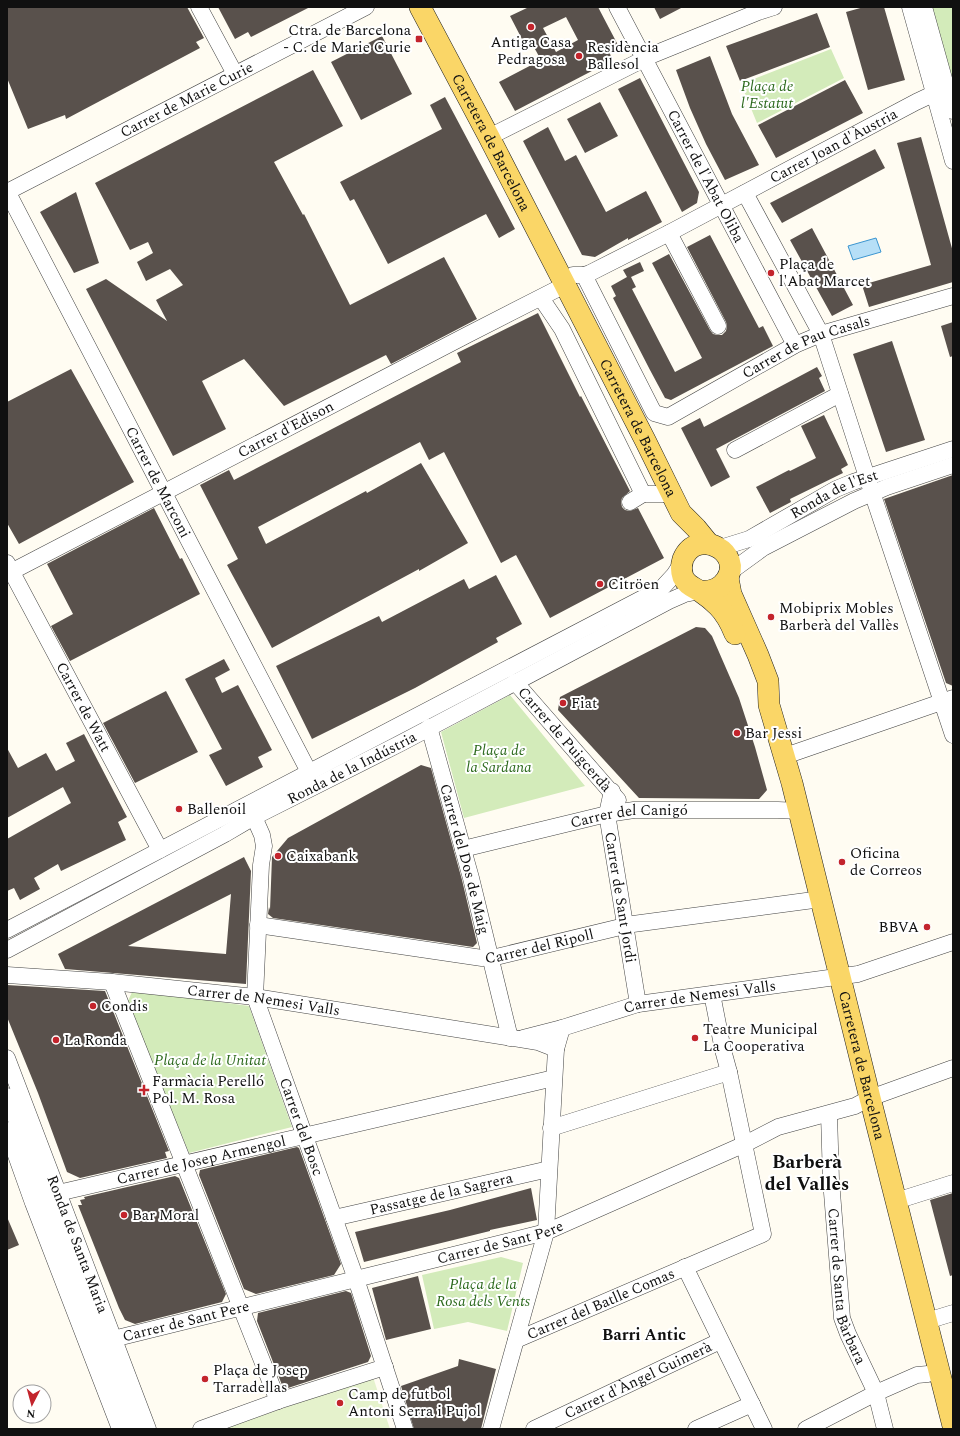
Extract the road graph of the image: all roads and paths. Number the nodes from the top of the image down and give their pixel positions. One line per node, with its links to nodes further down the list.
1 (199, 7): 9 (street)
2 (366, 7): 9 (street, Carrer de Marie Curie)
3 (420, 7): 12 (main road, Carretera de Barcelona)
4 (617, 7): 8 (street, Carrer de l'Abat Oliba)
5 (774, 7): 8 (street)
6 (910, 7): 10 (street)
7 (924, 7): 10 (street)
8 (644, 58): 12 (street); 16 (street, Carrer de l'Abat Oliba)
9 (236, 74): 14 (street, Carrer de Marie Curie)
10 (940, 92): 11 (street); 13 (street); 15 (street, Carrer Joan d'Àustria)
11 (953, 111)
12 (489, 137): 19 (main road, Carretera de Barcelona)
13 (953, 161)
14 (7, 192): 35 (street, Carrer de Marconi)
15 (745, 193): 16 (street, Carrer Joan d'Àustria); 23 (street, Carrer de l'Abat Oliba)
16 (721, 205): 17 (street, Carrer Joan d'Àustria); 24 (street, Carrer de l'Abat Oliba)
17 (668, 233): 18 (street, Carrer Joan d'Àustria); 22 (street)
18 (587, 274): 19 (street); 28 (street, Carretera de Barcelona)
19 (563, 282): 21 (street, Carrer d'Edison); 25 (main road, Carretera de Barcelona)
20 (953, 296): 23 (street, Carrer de Pau Casals)
21 (541, 298): 26 (street); 35 (street, Carrer d'Edison)
22 (718, 326)
23 (821, 334): 24 (street, Carrer de Pau Casals); 27 (street, Carrer de l'Abat Oliba)
24 (795, 345): 28 (street, Carrer de Pau Casals)
25 (598, 348): 26 (street); 31 (main road, Carretera de Barcelona)
26 (584, 375): 33 (street)
27 (840, 394): 30 (street); 34 (street, Carrer de l'Abat Oliba)
28 (668, 417)
29 (953, 448): 34 (street, Ronda de l'Est)
30 (735, 450)
31 (656, 462): 33 (street); 36 (main road, Carretera de Barcelona)
32 (953, 465): 37 (street, Ronda de l'Est)
33 (629, 466): 36 (street)
34 (867, 478): 37 (street, Carrer de l'Abat Oliba); 39 (street, Ronda de l'Est)
35 (164, 492): 41 (street, Carrer d'Edison); 50 (street, Carrer de Marconi)
36 (672, 494): 38 (main road, Carretera de Barcelona)
37 (873, 494): 42 (street, Ronda de l'Est); 45 (street, Carrer de l'Abat Oliba)
38 (681, 513): 39 (main road, Carretera de Barcelona); 40 (main road, Carretera de Barcelona)
39 (715, 546): 40 (main road); 42 (main road)
40 (682, 562): 43 (main road); 50 (street, Ronda de la Indústria)
41 (8, 570): 57 (street, Carrer de Watt)
42 (729, 575): 43 (main road); 46 (main road)
43 (700, 591): 44 (street, Ronda de la Indústria); 46 (main road)
44 (515, 682): 47 (street, Ronda de la Indústria); 51 (street, Carrer de Puigcerdà)
45 (947, 700): 48 (street, Carrer de l'Abat Oliba); 49 (street)
46 (769, 705): 49 (main road, Carretera de Barcelona)
47 (429, 727): 55 (street, Ronda de la Indústria); 56 (street, Carrer del Dos de Maig)
48 (953, 735)
49 (785, 756): 53 (main road, Carretera de Barcelona)
50 (310, 772): 57 (street, Ronda de la Indústria)
51 (612, 791): 52 (street, Carrer de Puigcerdà); 54 (street, Carrer de Sant Jordi)
52 (634, 810): 53 (street, Carrer del Canigó); 54 (street, Carrer del Canigó)
53 (799, 812): 58 (main road, Carretera de Barcelona)
54 (607, 814): 56 (street, Carrer del Canigó); 60 (street, Carrer de Sant Jordi)
55 (254, 817): 59 (street, Carrer del Bosc); 63 (street, Ronda de la Indústria)
56 (463, 849): 64 (street, Carrer del Dos de Maig)
57 (160, 850): 61 (street, Ronda de la Indústria)
58 (821, 899): 60 (street, Carrer del Ripoll); 66 (main road, Carretera de Barcelona)
59 (258, 925): 64 (street, Carrer del Ripoll); 69 (street, Carrer del Bosc)
60 (626, 926): 64 (street, Carrer del Ripoll); 70 (street, Carrer de Sant Jordi)
61 (7, 930)
62 (953, 942): 66 (street, Carrer de Nemesi Valls)
63 (7, 950)
64 (490, 957): 72 (street, Carrer del Dos de Maig)
65 (7, 975): 67 (street, Carrer de Nemesi Valls)
66 (840, 976): 68 (street, Carrer de Nemesi Valls); 79 (main road, Carretera de Barcelona)
67 (112, 982): 69 (street, Carrer de Nemesi Valls); 85 (street)
68 (712, 994): 70 (street, Carrer de Nemesi Valls); 76 (street)
69 (255, 997): 72 (street, Carrer de Nemesi Valls); 83 (street, Carrer del Bosc)
70 (638, 1004): 71 (street, Carrer de Nemesi Valls)
71 (562, 1028): 72 (street, Carrer de Nemesi Valls); 73 (street)
72 (514, 1038): 73 (street, Carrer de Nemesi Valls)
73 (556, 1049): 77 (street)
74 (7, 1058): 88 (street, Ronda de Santa Maria)
75 (953, 1068): 79 (street, Carrer de Sant Pere)
76 (729, 1072): 81 (street); 84 (street)
77 (554, 1078): 81 (street); 83 (street, Carrer de Josep Armengol)
78 (7, 1096): 107 (street, Ronda de Santa Maria)
79 (870, 1098): 80 (street, Carrer de Sant Pere); 89 (main road, Carretera de Barcelona)
80 (829, 1114): 84 (street, Carrer de Sant Pere); 102 (street, Carrer de Santa Bàrbara)
81 (551, 1128): 86 (street)
82 (7, 1130): 106 (street, Ronda de Santa Maria)
83 (305, 1136): 85 (street, Carrer de Josep Armengol); 90 (street, Carrer del Bosc)
84 (745, 1144): 91 (street, Carrer de Sant Pere); 92 (street, Carrer del Batlle Comas)
85 (184, 1164): 88 (street, Carrer de Josep Armengol); 94 (street)
86 (549, 1169): 90 (street, Passatge de la Sagrera); 91 (street)
87 (953, 1183): 89 (street)
88 (58, 1193): 97 (street, Ronda de Santa Maria)
89 (896, 1202): 96 (main road, Carretera de Barcelona)
90 (334, 1218): 93 (street, Carrer del Bosc)
91 (546, 1232): 93 (street, Carrer de Sant Pere); 98 (street)
92 (685, 1267): 98 (street, Carrer del Batlle Comas); 99 (street)
93 (356, 1279): 94 (street, Carrer de Sant Pere); 100 (street, Carrer del Bosc)
94 (241, 1308): 97 (street, Carrer de Sant Pere); 103 (street)
95 (953, 1313): 96 (street)
96 (926, 1321): 105 (main road, Carretera de Barcelona)
97 (114, 1339): 108 (street, Ronda de Santa Maria)
98 (516, 1340): 111 (street)
99 (720, 1341): 104 (street); 112 (street, Carrer d'Àngel Guimerà)
100 (385, 1367): 103 (street); 110 (street, Carrer del Bosc)
101 (922, 1374): 102 (street)
102 (876, 1393): 115 (street); 116 (street, Carrer de Santa Bàrbara)
103 (278, 1401): 109 (street)
104 (752, 1404): 113 (street); 114 (street)
105 (953, 1426)
106 (120, 1429)
107 (134, 1429)
108 (148, 1429)
109 (201, 1429)
110 (405, 1429)
111 (491, 1429)
112 (534, 1429)
113 (696, 1429)
114 (764, 1429)
115 (806, 1429)
116 (885, 1429)

